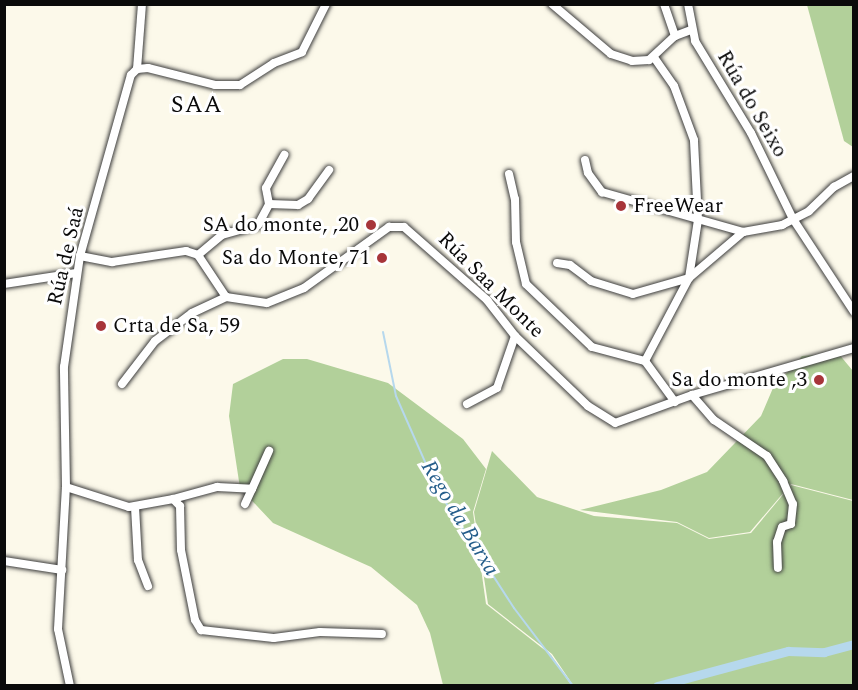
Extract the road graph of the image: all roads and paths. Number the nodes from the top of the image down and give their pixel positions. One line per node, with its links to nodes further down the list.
1 (142, 4): 9 (street, Rúa de Saá)
2 (326, 4): 9 (street)
3 (552, 4): 8 (street)
4 (664, 4): 7 (street)
5 (688, 4): 6 (street, Rúa do Seixo)
6 (691, 30): 7 (street); 16 (street, Rúa do Seixo)
7 (675, 36): 8 (street)
8 (654, 57): 17 (street)
9 (137, 69): 20 (street, Rúa de Saá)
10 (284, 154): 15 (street)
11 (585, 160): 17 (street)
12 (329, 170): 15 (street)
13 (509, 174): 29 (street)
14 (854, 176): 16 (street)
15 (269, 204): 19 (street)
16 (793, 219): 18 (street); 26 (street, Rúa do Seixo)
17 (698, 220): 18 (street); 23 (street)
18 (743, 232): 23 (street)
19 (198, 255): 20 (street); 25 (street)
20 (80, 256): 22 (street, Rúa de Saá)
21 (557, 263): 23 (street)
22 (76, 273): 24 (street); 35 (street, Rúa de Saá)
23 (689, 278): 29 (street)
24 (4, 284)
25 (226, 297): 27 (street, Rúa Saa Monte); 30 (street)
26 (854, 312)
27 (515, 336): 32 (street, Rúa Saa Monte); 33 (street)
28 (854, 348): 31 (street, Rúa Saa Monte)
29 (645, 361): 32 (street)
30 (122, 384)
31 (692, 394): 32 (street, Rúa Saa Monte); 41 (street)
32 (675, 402)
33 (467, 404)
34 (269, 451): 36 (street)
35 (66, 487): 39 (street); 42 (street, Rúa de Saá)
36 (252, 489): 37 (street); 38 (street)
37 (173, 499): 39 (street); 44 (street)
38 (245, 504)
39 (135, 507): 43 (street)
40 (4, 561): 42 (street)
41 (778, 568)
42 (62, 570): 45 (street, Rúa de Saá)
43 (148, 586)
44 (382, 634)
45 (70, 686)

